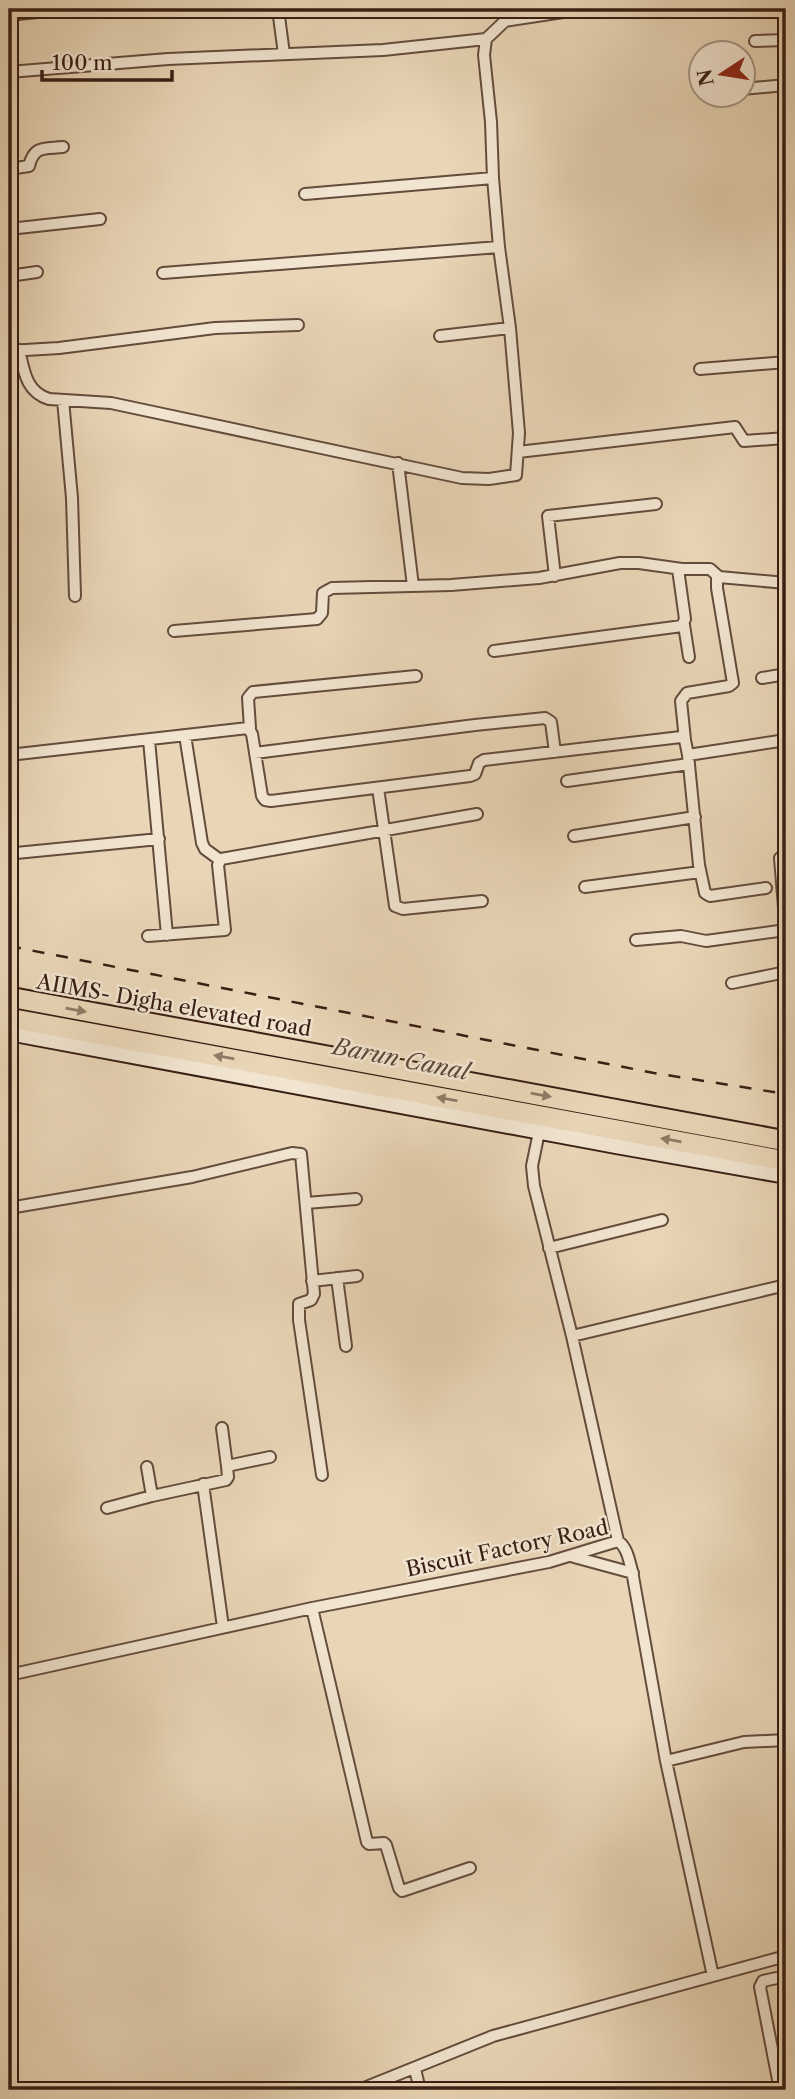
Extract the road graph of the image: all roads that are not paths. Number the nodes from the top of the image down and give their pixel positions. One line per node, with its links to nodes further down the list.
1 (66, 9): 4 (street)
2 (278, 9): 9 (street)
3 (583, 9): 5 (street)
4 (9, 15)
5 (505, 15): 6 (street)
6 (486, 39): 9 (street); 15 (street)
7 (786, 40): 8 (street)
8 (756, 41)
9 (284, 54): 10 (street)
10 (9, 72)
11 (786, 85): 12 (street)
12 (756, 88)
13 (64, 147): 14 (street)
14 (9, 169)
15 (493, 178): 16 (street); 19 (street)
16 (305, 194)
17 (100, 219): 18 (street)
18 (9, 229)
19 (499, 247): 21 (street); 24 (street)
20 (37, 272): 22 (street)
21 (163, 273)
22 (9, 276)
23 (298, 326): 26 (street)
24 (510, 328): 25 (street); 31 (street)
25 (440, 336)
26 (14, 351): 29 (street)
27 (786, 362): 28 (street)
28 (700, 369)
29 (63, 400): 32 (street); 39 (street)
30 (786, 438): 31 (street)
31 (518, 452): 32 (street)
32 (397, 463): 38 (street)
33 (656, 504): 36 (street)
34 (678, 569): 35 (street); 36 (street); 40 (street)
35 (717, 575): 37 (street); 50 (street)
36 (555, 576): 38 (street)
37 (786, 583)
38 (413, 586): 41 (street)
39 (75, 596)
40 (684, 625): 42 (street); 43 (street)
41 (174, 631)
42 (494, 650)
43 (689, 657)
44 (786, 674): 46 (street)
45 (416, 676): 47 (street)
46 (762, 678)
47 (250, 729): 48 (street); 53 (street)
48 (185, 735): 49 (street); 65 (street)
49 (149, 740): 54 (street); 62 (street)
50 (685, 740): 52 (street); 55 (street)
51 (786, 740): 55 (street)
52 (555, 752): 53 (street); 57 (street)
53 (255, 753): 57 (street)
54 (9, 755)
55 (689, 760): 56 (street); 59 (street)
56 (567, 780)
57 (378, 788): 60 (street)
58 (477, 814): 60 (street)
59 (695, 817): 61 (street); 66 (street)
60 (386, 831): 65 (street); 69 (street)
61 (574, 836)
62 (159, 839): 63 (street); 72 (street)
63 (16, 853)
64 (780, 859): 70 (street)
65 (219, 860): 72 (street)
66 (700, 872): 67 (street); 68 (street)
67 (585, 887)
68 (766, 888)
69 (482, 901)
70 (785, 905): 71 (street)
71 (786, 931): 74 (street)
72 (167, 935): 73 (street)
73 (148, 936)
74 (636, 940)
75 (786, 972): 76 (street)
76 (732, 983)
77 (9, 997): 81 (highway, AIIMS- Digha elevated road, one-way to 81)
78 (9, 1018): 82 (highway, AIIMS- Digha elevated road, one-way to 78)
79 (9, 1032): 80 (main road)
80 (539, 1132): 83 (main road); 88 (street)
81 (786, 1141)
82 (786, 1161)
83 (786, 1175)
84 (356, 1199): 85 (street)
85 (306, 1203): 86 (street); 91 (street)
86 (9, 1208)
87 (662, 1220): 88 (street)
88 (549, 1248): 93 (street)
89 (357, 1276): 90 (street)
90 (337, 1278): 91 (street); 94 (street)
91 (313, 1281): 99 (street)
92 (786, 1285): 93 (street)
93 (572, 1336): 103 (street)
94 (346, 1346)
95 (222, 1428): 97 (street)
96 (270, 1457): 97 (street)
97 (227, 1466): 100 (street)
98 (147, 1467): 101 (street)
99 (322, 1475)
100 (203, 1485): 101 (street); 107 (street)
101 (152, 1496): 102 (street)
102 (107, 1508)
103 (618, 1541): 104 (street, Biscuit Factory Road); 105 (street, Biscuit Factory Road)
104 (571, 1556): 105 (street); 106 (street, Biscuit Factory Road)
105 (633, 1573): 110 (street, Biscuit Factory Road)
106 (312, 1608): 107 (street, Biscuit Factory Road); 111 (street)
107 (223, 1627): 108 (street, Biscuit Factory Road)
108 (9, 1675)
109 (786, 1740): 110 (street)
110 (666, 1761): 114 (street, Biscuit Factory Road)
111 (470, 1868)
112 (786, 1956): 113 (street)
113 (772, 1960): 114 (street); 115 (street)
114 (713, 1976): 116 (street)
115 (781, 1977): 119 (street)
116 (415, 2069): 117 (street); 118 (street)
117 (359, 2090)
118 (420, 2090)
119 (780, 2090)

